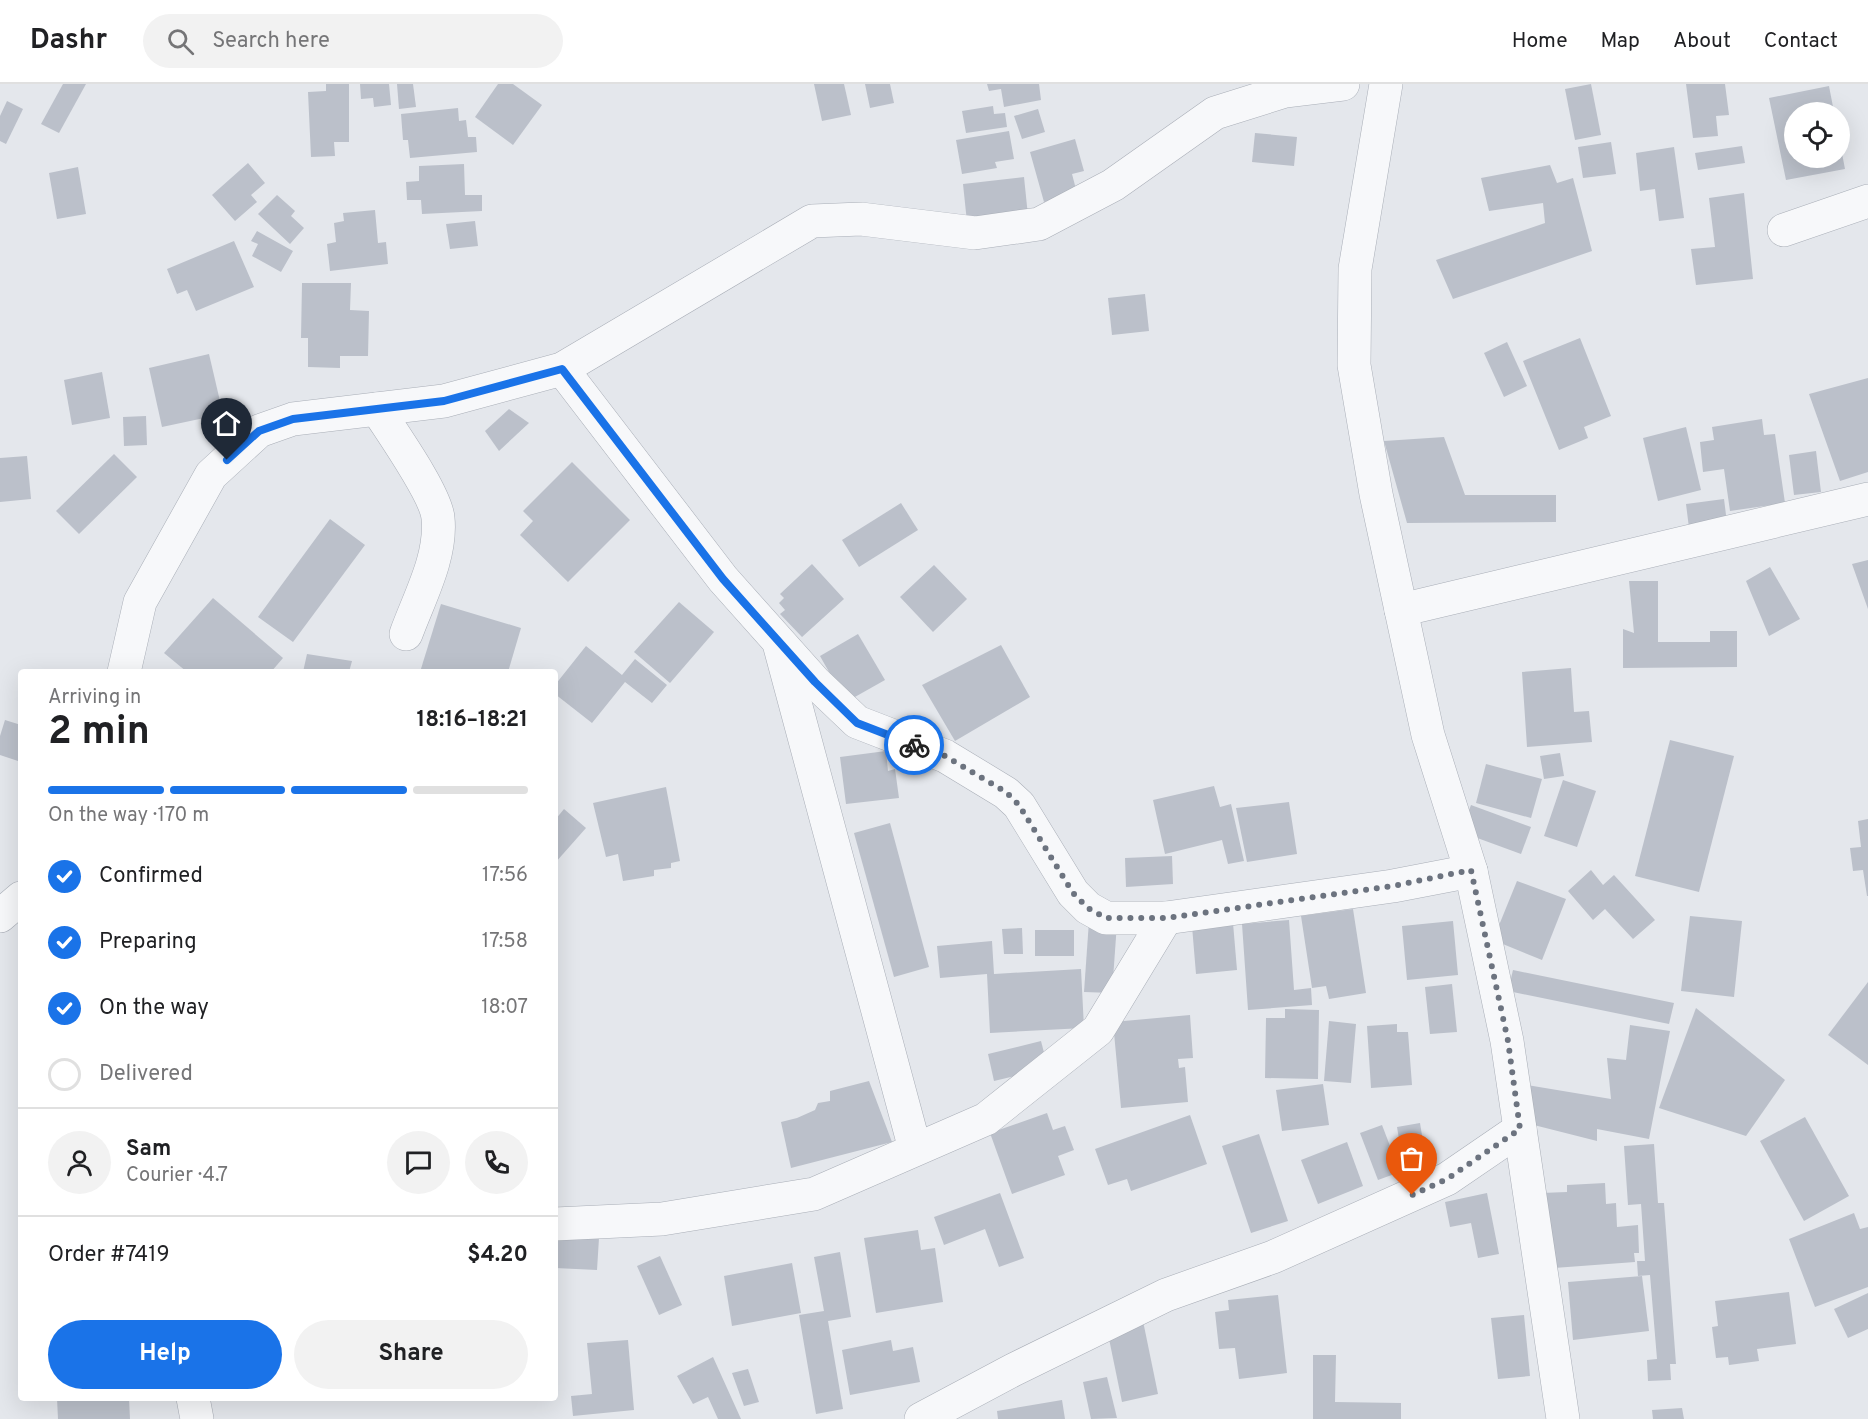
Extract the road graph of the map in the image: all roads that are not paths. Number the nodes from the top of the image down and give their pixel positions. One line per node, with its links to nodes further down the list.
1 (1343, 84): 5 (street)
2 (1386, 84): 8 (street)
3 (1868, 201): 4 (street)
4 (1784, 230)
5 (562, 369): 6 (street); 10 (street)
6 (377, 409): 9 (street); 11 (street)
7 (1868, 500): 8 (street)
8 (1401, 610): 12 (street)
9 (406, 634)
10 (778, 640): 15 (street); 17 (street)
11 (125, 669)
12 (1471, 870): 15 (street); 16 (street)
13 (18, 901): 14 (street)
14 (0, 916)
15 (1166, 918): 17 (street)
16 (1520, 1129): 21 (street); 22 (street)
17 (915, 1149): 18 (street)
18 (558, 1224)
19 (194, 1401): 20 (street)
20 (197, 1419)
21 (921, 1419)
22 (1563, 1419)

